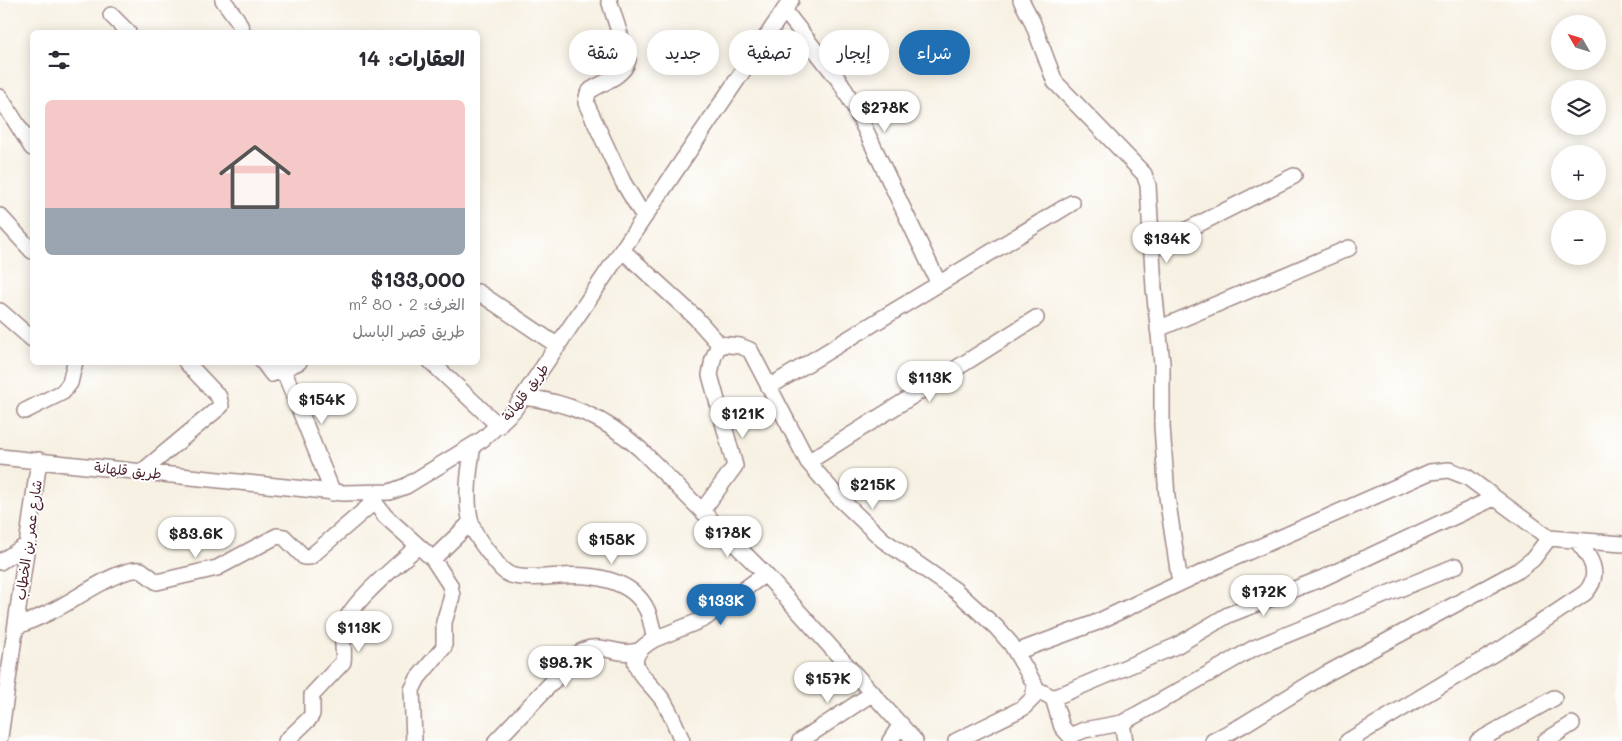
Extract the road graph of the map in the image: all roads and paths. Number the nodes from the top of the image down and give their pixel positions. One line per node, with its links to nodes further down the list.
1 (223, 0): 7 (street)
2 (609, 0): 14 (street)
3 (1021, 0): 15 (street)
4 (788, 5): 14 (street, طريق قلهانة); 19 (street)
5 (111, 15): 6 (street)
6 (126, 30)
7 (242, 30)
8 (0, 97): 9 (street)
9 (6, 120): 10 (street)
10 (30, 146)
11 (1294, 176): 15 (street)
12 (1072, 203): 19 (street)
13 (0, 216): 17 (street)
14 (644, 217): 18 (street, طريق قلهانة)
15 (1151, 248): 23 (street)
16 (1349, 248): 23 (street)
17 (30, 249)
18 (622, 250): 25 (street); 26 (street, طريق قلهانة)
19 (939, 284): 33 (street)
20 (480, 293): 26 (street)
21 (0, 311): 24 (street)
22 (1036, 318): 40 (street)
23 (1158, 329): 56 (street)
24 (30, 337)
25 (719, 344): 33 (street); 45 (street)
26 (558, 346): 34 (street, طريق قلهانة)
27 (70, 365): 35 (street)
28 (189, 365): 41 (street)
29 (265, 365): 32 (street)
30 (292, 365): 32 (street)
31 (434, 365): 36 (street)
32 (283, 369): 42 (street)
33 (769, 387): 40 (street)
34 (523, 397): 36 (street, طريق قلهانة); 45 (street)
35 (25, 410)
36 (499, 426): 37 (street, طريق قلهانة)
37 (473, 446): 43 (street, طريق قلهانة); 46 (street)
38 (0, 456): 39 (street, طريق قلهانة)
39 (39, 460): 41 (street, طريق قلهانة); 49 (street, شارع عمر بن الخطاب)
40 (808, 462): 60 (street)
41 (143, 471): 42 (street, طريق قلهانة)
42 (333, 493): 43 (street, طريق قلهانة)
43 (371, 498): 51 (street); 57 (street)
44 (1494, 498): 47 (street); 56 (street); 63 (street)
45 (702, 511): 55 (street)
46 (471, 522): 52 (street); 58 (street)
47 (1549, 538): 48 (street); 78 (street)
48 (1576, 540): 50 (street); 79 (street)
49 (28, 544): 53 (street); 57 (street, شارع عمر بن الخطاب)
50 (1622, 544)
51 (418, 546): 52 (street); 69 (street)
52 (433, 560): 70 (street)
53 (0, 561)
54 (1456, 566): 65 (street)
55 (765, 574): 58 (street); 62 (street)
56 (1180, 583): 60 (street)
57 (16, 627): 68 (street, شارع عمر بن الخطاب)
58 (655, 639): 59 (street)
59 (638, 651): 71 (street); 72 (street)
60 (1016, 652): 61 (street)
61 (1036, 689): 63 (street); 76 (street)
62 (873, 693): 66 (street); 73 (street)
63 (1053, 698): 65 (street)
64 (1554, 698): 80 (street)
65 (1122, 723): 77 (street)
66 (901, 724): 74 (street); 75 (street)
67 (1572, 724): 81 (street)
68 (0, 737)
69 (286, 741)
70 (414, 741)
71 (496, 741)
72 (682, 741)
73 (800, 741)
74 (890, 741)
75 (915, 741)
76 (956, 741)
77 (1125, 741)
78 (1213, 741)
79 (1348, 741)
80 (1478, 741)
81 (1545, 741)

